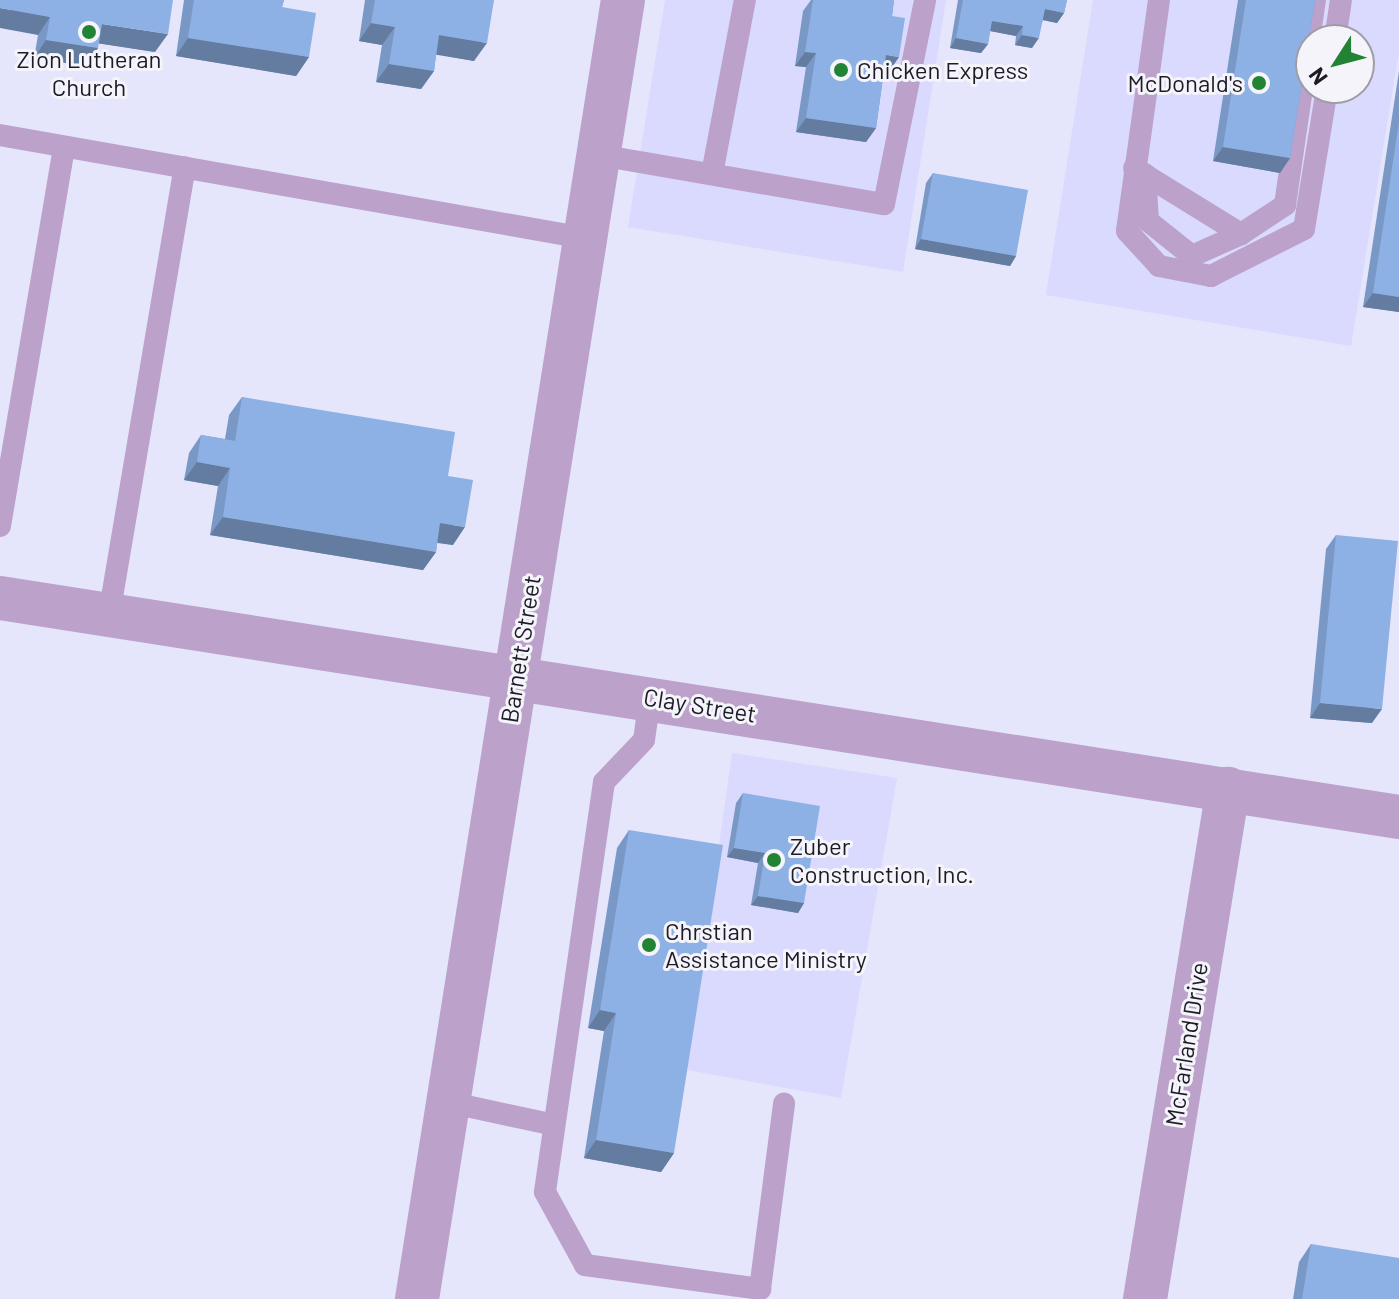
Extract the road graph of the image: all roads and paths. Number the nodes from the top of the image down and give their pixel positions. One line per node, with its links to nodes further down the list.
1 (623, 0): 11 (street, Barnett Street)
2 (745, 0): 14 (lane)
3 (925, 0): 14 (lane)
4 (1159, 0): 13 (lane)
5 (1315, 0): 15 (lane)
6 (1341, 0): 7 (lane)
7 (1337, 24)
8 (1324, 104): 13 (lane)
9 (0, 135): 10 (lane)
10 (64, 147): 12 (lane); 17 (lane)
11 (599, 155): 14 (lane); 16 (street, Barnett Street)
12 (185, 167): 16 (lane); 19 (lane)
13 (1140, 171): 15 (lane); 15 (lane)
14 (712, 174)
15 (1241, 234)
16 (585, 238): 20 (street, Barnett Street)
17 (0, 526)
18 (0, 598): 19 (street, Clay Street)
19 (109, 615): 20 (street, Clay Street)
20 (516, 675): 21 (street, Clay Street); 24 (street, Barnett Street)
21 (650, 697): 22 (street, Clay Street); 26 (lane)
22 (1228, 789): 23 (street, Clay Street); 28 (street, McFarland Drive)
23 (1399, 817)
24 (448, 1102): 26 (lane); 27 (street, Barnett Street)
25 (784, 1104): 26 (lane)
26 (554, 1125)
27 (417, 1299)
28 (1145, 1299)

